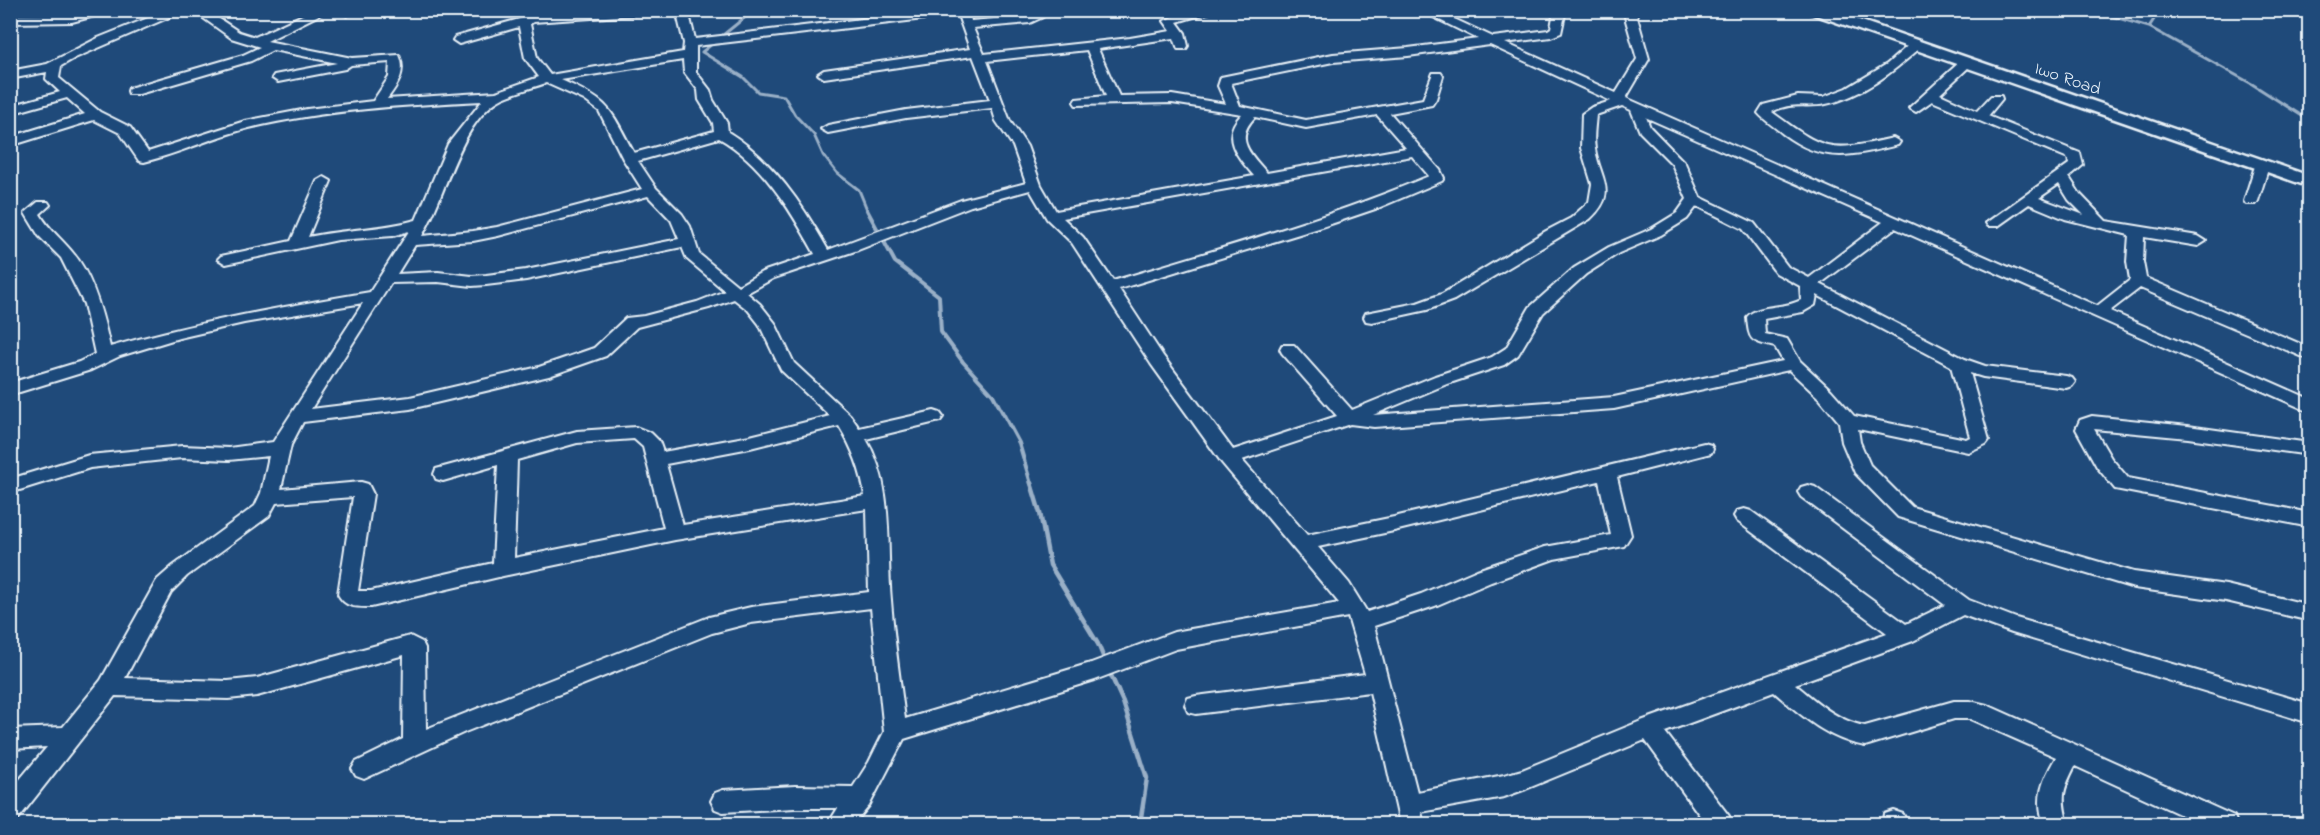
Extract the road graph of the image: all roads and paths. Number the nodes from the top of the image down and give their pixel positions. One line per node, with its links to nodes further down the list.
1 (38, 10): 20 (street)
2 (112, 10): 16 (street)
3 (181, 10): 35 (street)
4 (197, 10): 26 (street)
5 (324, 10): 26 (street)
6 (665, 10): 18 (street)
7 (682, 10): 31 (street)
8 (827, 10): 21 (street)
9 (1039, 10): 17 (street)
10 (1212, 10): 23 (street)
11 (1424, 10): 25 (street)
12 (1560, 10): 25 (street)
13 (1629, 10): 51 (street)
14 (1815, 10): 27 (main road, Iwo Road)
15 (1838, 12): 41 (main road, Iwo Road)
16 (90, 13): 20 (street)
17 (964, 16): 21 (street); 32 (street)
18 (533, 17): 24 (street); 40 (street)
19 (10, 19): 20 (street)
20 (27, 19): 22 (street)
21 (828, 27): 31 (street)
22 (10, 31)
23 (1179, 33): 29 (street); 30 (street)
24 (459, 40)
25 (1492, 40): 51 (street); 53 (street)
26 (254, 42): 28 (street)
27 (1916, 45): 34 (main road, Iwo Road); 62 (street)
28 (271, 46): 33 (street); 42 (street)
29 (1091, 46): 32 (street); 46 (street)
30 (1182, 46)
31 (689, 49): 40 (street); 60 (street)
32 (978, 55): 37 (street); 50 (street)
33 (352, 62): 39 (street); 49 (street)
34 (1966, 63): 41 (main road, Iwo Road); 44 (street)
35 (55, 64): 36 (street); 43 (street)
36 (10, 75)
37 (824, 75)
38 (1437, 76): 55 (street)
39 (278, 78)
40 (547, 79): 45 (street); 64 (street)
41 (2041, 86): 65 (main road, Iwo Road); 66 (main road, Iwo Road)
42 (134, 91)
43 (67, 94): 54 (street); 57 (street)
44 (1930, 94): 52 (street); 58 (street)
45 (497, 96): 49 (street); 82 (street)
46 (1114, 99): 48 (street); 53 (street)
47 (1996, 99): 58 (street)
48 (1081, 102)
49 (378, 103): 57 (street)
50 (997, 103): 59 (street); 71 (street)
51 (1626, 103): 73 (street); 78 (street); 95 (street)
52 (1916, 108)
53 (1235, 109): 56 (street)
54 (10, 110)
55 (1381, 111): 56 (street); 63 (street)
56 (1252, 112): 68 (street)
57 (95, 115): 61 (street)
58 (1979, 117): 67 (street)
59 (828, 129)
60 (720, 133): 64 (street); 86 (street)
61 (10, 142)
62 (1893, 142)
63 (1415, 151): 68 (street); 91 (street)
64 (630, 159): 72 (street)
65 (2262, 166): 70 (main road, Iwo Road); 75 (street)
66 (2310, 175)
67 (2061, 176): 74 (street); 80 (street)
68 (1263, 177): 77 (street)
69 (324, 181): 85 (street)
70 (2310, 182)
71 (1034, 185): 77 (street); 86 (street)
72 (651, 191): 82 (street); 84 (street)
73 (1694, 199): 90 (street); 106 (street)
74 (2030, 199): 79 (street); 80 (street)
75 (2251, 201)
76 (43, 205): 98 (street)
77 (1052, 216): 91 (street)
78 (1894, 221): 90 (street); 94 (street)
79 (1994, 223)
80 (2103, 224): 81 (street)
81 (2137, 233): 83 (street); 89 (street)
82 (415, 234): 85 (street); 88 (street)
83 (2198, 241)
84 (686, 242): 88 (street); 92 (street)
85 (297, 244): 87 (street)
86 (824, 256): 92 (street)
87 (226, 259)
88 (384, 279): 93 (street)
89 (2138, 281): 94 (street); 97 (street)
90 (1809, 286): 99 (street); 100 (street)
91 (1110, 287): 113 (street)
92 (738, 292): 104 (street); 108 (street)
93 (374, 296): 98 (street); 104 (street)
94 (2098, 313): 103 (street)
95 (1372, 317)
96 (1288, 349): 106 (street)
97 (2310, 355)
98 (104, 356): 102 (street)
99 (1959, 363): 101 (street); 107 (street)
100 (1793, 364): 106 (street); 107 (street)
101 (2066, 382)
102 (10, 389)
103 (2310, 406)
104 (297, 417): 109 (street)
105 (934, 417): 108 (street)
106 (1349, 418): 113 (street)
107 (1848, 421): 128 (street)
108 (849, 427): 114 (street); 120 (street)
109 (280, 448): 117 (street); 119 (street)
110 (1704, 449): 116 (street)
111 (2310, 449): 122 (street)
112 (508, 455): 114 (street); 115 (street); 125 (street)
113 (1229, 458): 124 (street)
114 (657, 459): 123 (street)
115 (443, 474)
116 (1607, 474): 124 (street); 129 (street)
117 (10, 486)
118 (1808, 492): 127 (street)
119 (271, 497): 125 (street); 133 (street)
120 (876, 501): 123 (street); 126 (street)
121 (1744, 516): 130 (street)
122 (2310, 520)
123 (675, 533): 125 (street)
124 (1302, 543): 129 (street)
125 (503, 568)
126 (880, 599): 137 (street); 140 (street)
127 (1962, 606): 130 (street); 135 (street)
128 (2310, 613)
129 (1358, 615): 131 (street); 137 (street)
130 (1905, 635): 132 (street)
131 (1378, 682): 134 (street); 146 (street)
132 (1778, 682): 136 (street); 141 (street)
133 (109, 687): 138 (street); 140 (street)
134 (1196, 705)
135 (2310, 714)
136 (1649, 728): 146 (street); 148 (street)
137 (895, 732): 143 (street)
138 (70, 736): 139 (street); 145 (street)
139 (10, 740)
140 (415, 744): 142 (street)
141 (2070, 754): 149 (street); 150 (street)
142 (364, 770)
143 (861, 798): 144 (street); 147 (street)
144 (723, 801)
145 (10, 810)
146 (1410, 814)
147 (840, 825)
148 (1720, 825)
149 (2056, 825)
150 (2224, 825)

